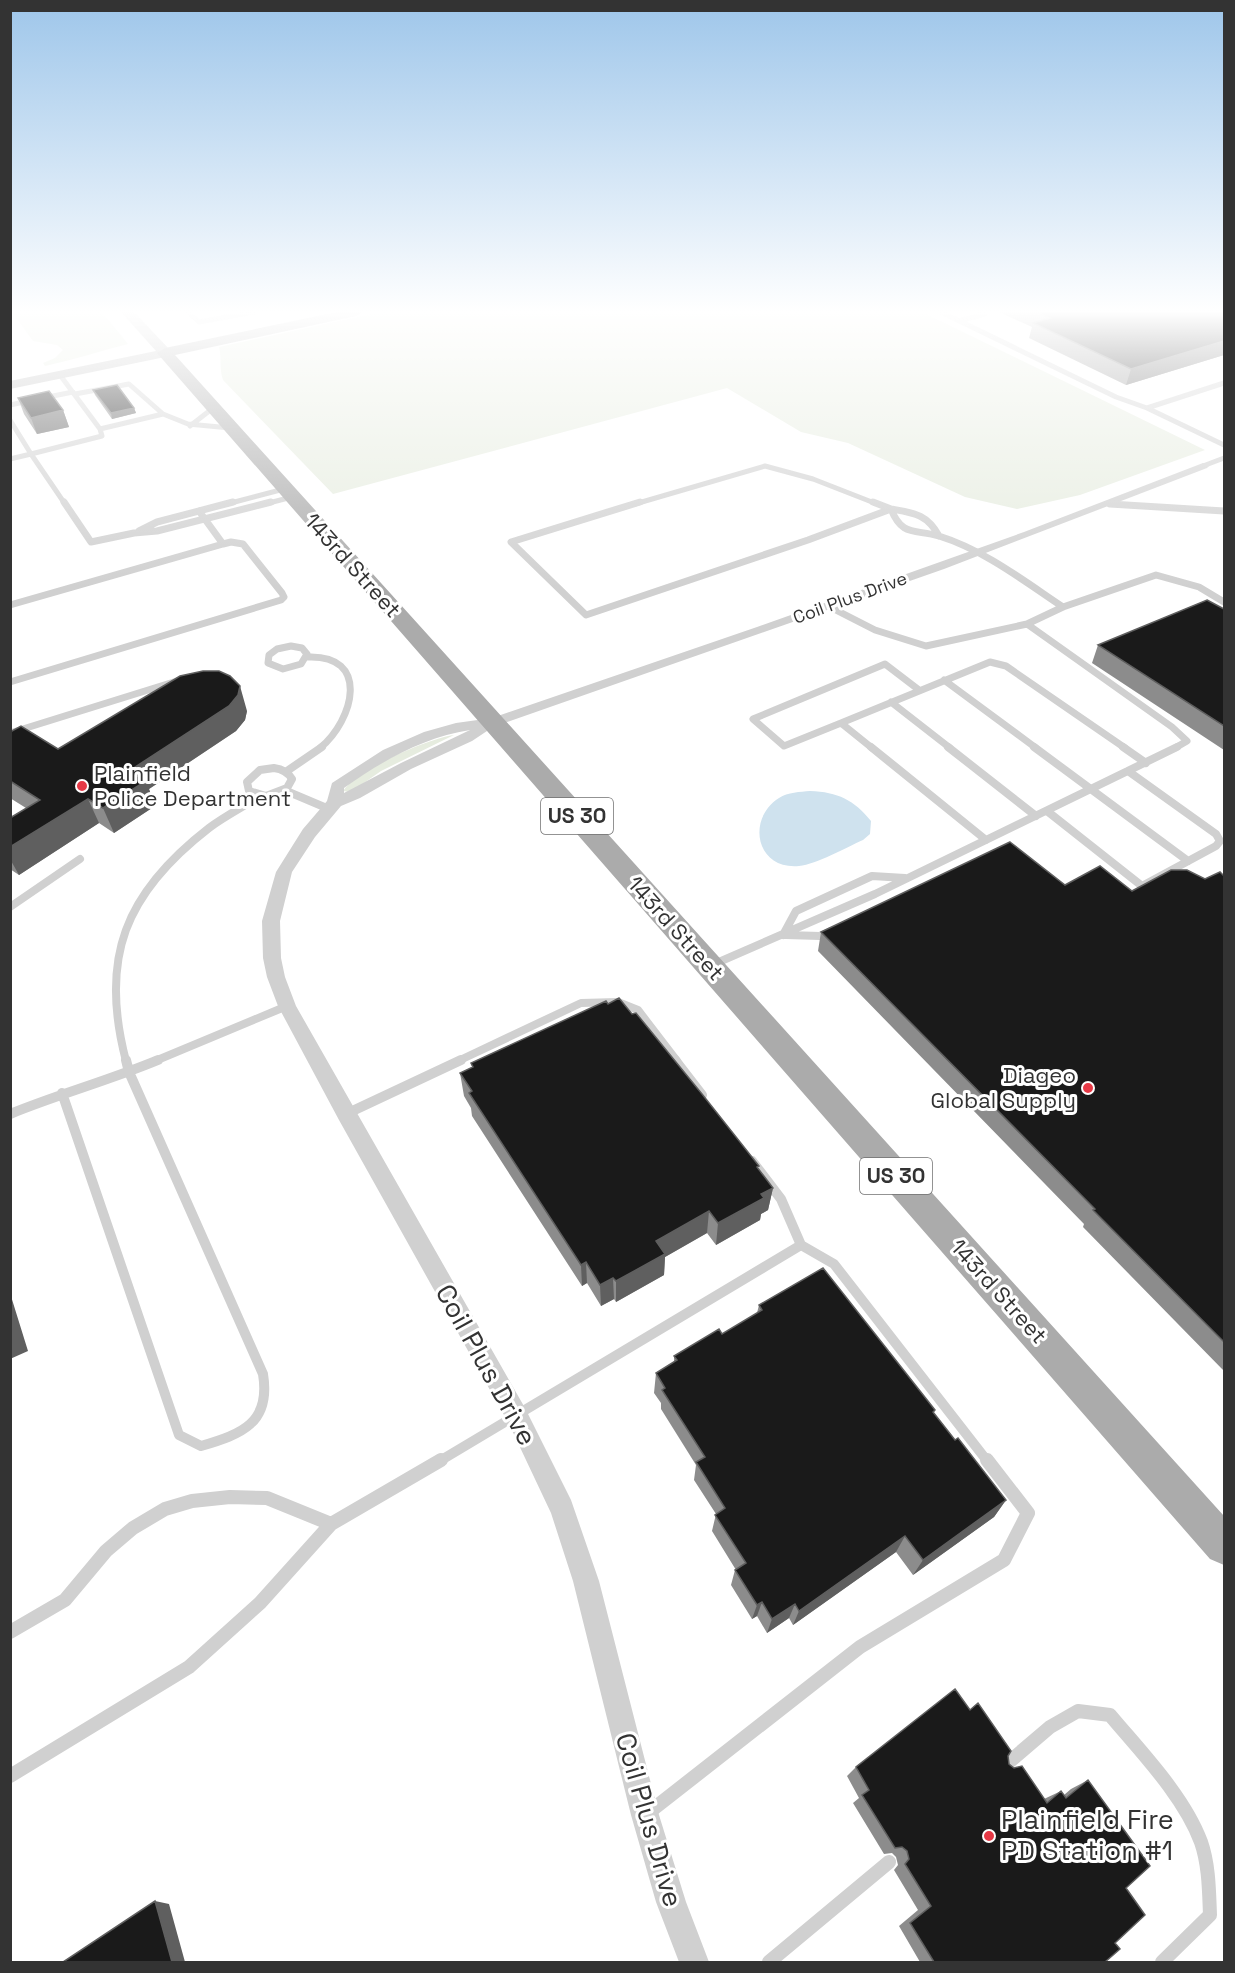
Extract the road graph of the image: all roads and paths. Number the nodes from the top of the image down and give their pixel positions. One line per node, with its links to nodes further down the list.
1 (82, 404): 12 (lane)
2 (152, 404): 8 (lane)
3 (210, 404): 6 (main road, 143rd Street / US 30)
4 (1136, 404): 7 (lane)
5 (1159, 404): 7 (lane)
6 (213, 408): 10 (lane); 11 (main road, 143rd Street / US 30)
7 (1147, 408): 13 (lane)
8 (163, 414): 10 (lane); 12 (lane)
9 (10, 420): 14 (lane)
10 (190, 426): 11 (lane)
11 (230, 428): 18 (main road, 143rd Street / US 30)
12 (100, 429): 14 (lane)
13 (1224, 445)
14 (30, 452): 16 (lane); 24 (lane)
15 (1224, 458): 17 (lane)
16 (10, 459)
17 (1203, 466): 19 (street, Coil Plus Drive)
18 (288, 493): 21 (lane); 23 (lane); 39 (main road, 143rd Street / US 30)
19 (1110, 504): 22 (lane); 27 (street, Coil Plus Drive)
20 (891, 509): 20 (lane); 25 (lane); 25 (lane)
21 (199, 511): 23 (lane); 24 (lane)
22 (1224, 511)
23 (205, 519): 24 (lane); 26 (lane)
24 (134, 533)
25 (939, 536): 27 (lane)
26 (223, 544): 29 (lane); 36 (lane)
27 (975, 553): 30 (street, Coil Plus Drive); 31 (lane)
28 (1224, 602): 31 (lane)
29 (10, 605)
30 (828, 606): 32 (lane); 39 (street, Coil Plus Drive)
31 (1063, 607): 32 (lane)
32 (1027, 624): 42 (lane)
33 (307, 657): 33 (lane); 43 (lane)
34 (188, 678): 41 (lane)
35 (944, 680): 37 (lane); 42 (lane); 45 (lane)
36 (10, 682)
37 (919, 690): 38 (lane); 40 (lane)
38 (891, 702): 40 (lane); 50 (lane)
39 (495, 722): 48 (street, Coil Plus Drive); 59 (main road, 143rd Street / US 30)
40 (841, 723): 51 (lane)
41 (10, 733)
42 (1146, 763): 44 (lane)
43 (287, 771): 46 (lane); 47 (lane)
44 (1128, 771): 45 (lane); 53 (lane)
45 (1092, 789): 49 (lane); 53 (lane)
46 (284, 790): 47 (lane); 48 (lane)
47 (260, 796): 61 (lane)
48 (332, 805): 60 (street, Coil Plus Drive)
49 (1047, 811): 50 (lane); 53 (lane)
50 (1036, 816): 51 (lane)
51 (986, 840): 54 (lane)
52 (80, 859): 56 (lane)
53 (1188, 861)
54 (908, 878): 55 (lane); 58 (lane); 58 (lane)
55 (904, 888)
56 (10, 907)
57 (839, 927): 58 (lane)
58 (783, 935): 59 (lane)
59 (710, 966): 70 (main road, 143rd Street / US 30)
60 (287, 1006): 61 (lane); 65 (street, Coil Plus Drive)
61 (129, 1072): 62 (lane); 62 (lane)
62 (62, 1094): 64 (lane)
63 (709, 1104): 65 (lane)
64 (10, 1114)
65 (346, 1114): 68 (street, Coil Plus Drive)
66 (745, 1151): 67 (lane)
67 (801, 1245): 68 (lane); 74 (lane)
68 (518, 1416): 69 (lane); 74 (street, Coil Plus Drive)
69 (331, 1524): 71 (lane); 73 (lane)
70 (1224, 1545)
71 (10, 1632)
72 (1002, 1768): 78 (lane)
73 (10, 1776)
74 (645, 1815): 76 (street, Coil Plus Drive)
75 (889, 1862): 77 (lane)
76 (694, 1962)
77 (769, 1962)
78 (1162, 1962)

